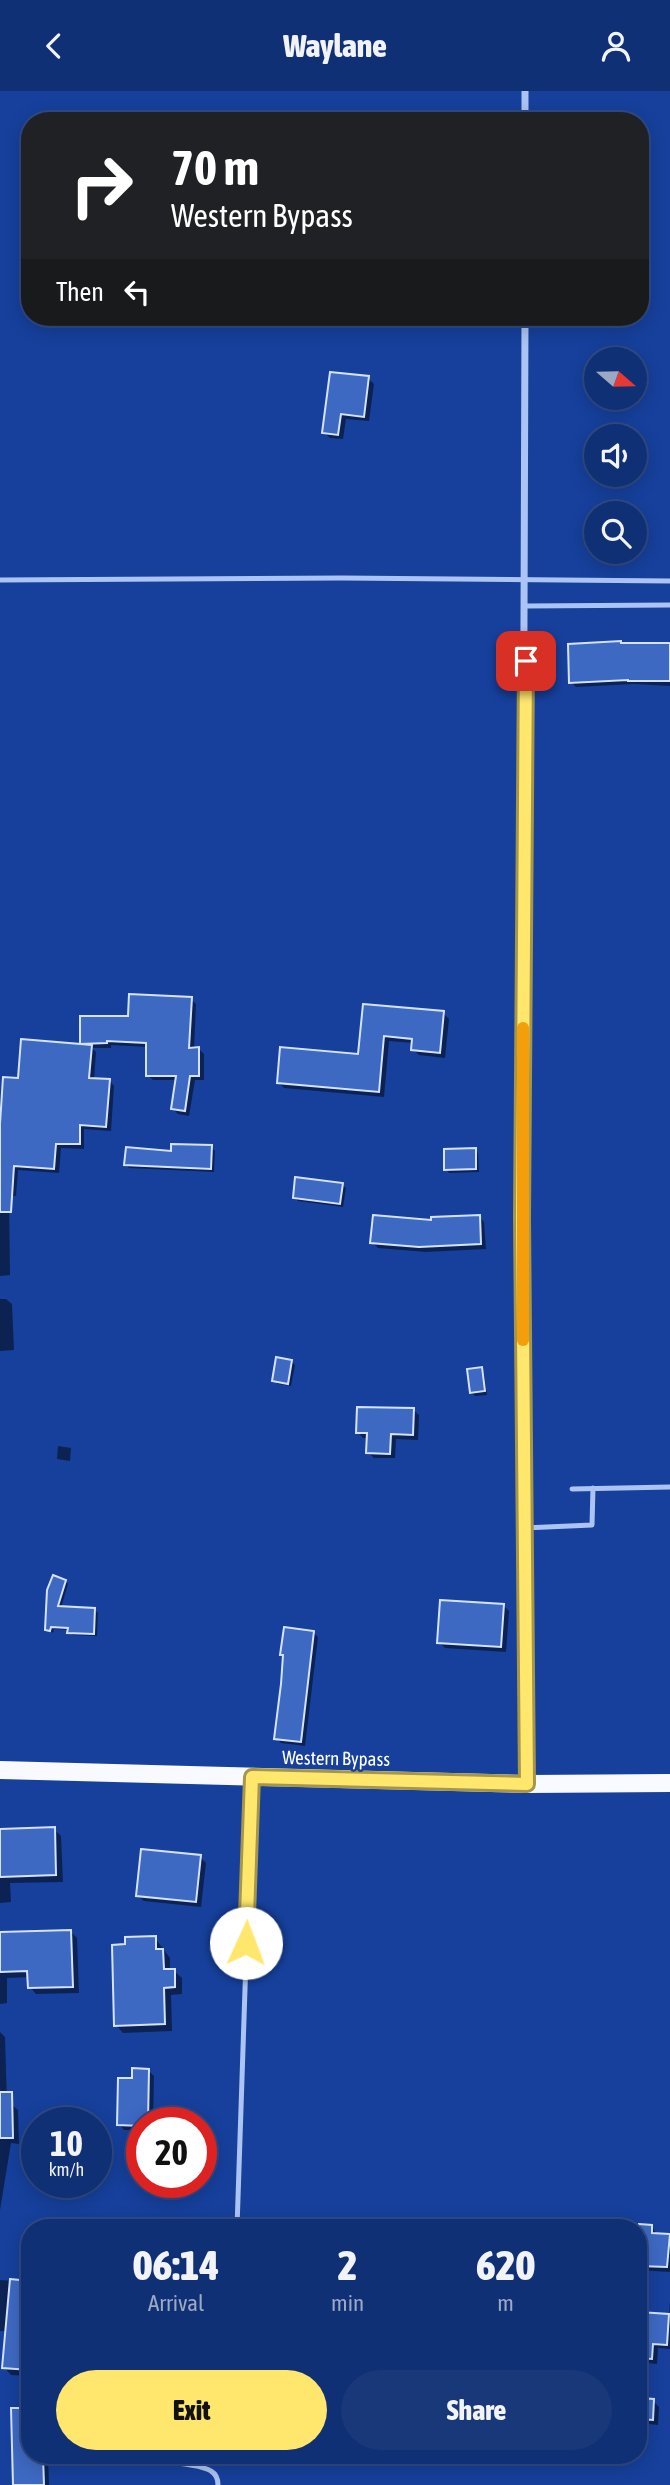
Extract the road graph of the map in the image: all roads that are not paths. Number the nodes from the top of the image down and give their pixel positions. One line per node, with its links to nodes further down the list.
1 (525, 91): 2 (street)
2 (525, 112)
3 (525, 326): 4 (street)
4 (526, 579): 5 (lane); 6 (lane); 7 (street)
5 (0, 580)
6 (670, 581)
7 (526, 605): 8 (lane); 12 (street)
8 (670, 605)
9 (670, 1487): 10 (lane)
10 (593, 1488): 11 (lane); 12 (lane)
11 (572, 1489)
12 (524, 1528): 16 (street)
13 (0, 1770): 14 (main road, Western Bypass)
14 (252, 1777): 16 (main road, Western Bypass); 17 (lane)
15 (670, 1783): 16 (main road, Western Bypass)
16 (527, 1784)
17 (237, 2219)
18 (185, 2464): 19 (lane)
19 (218, 2485)

